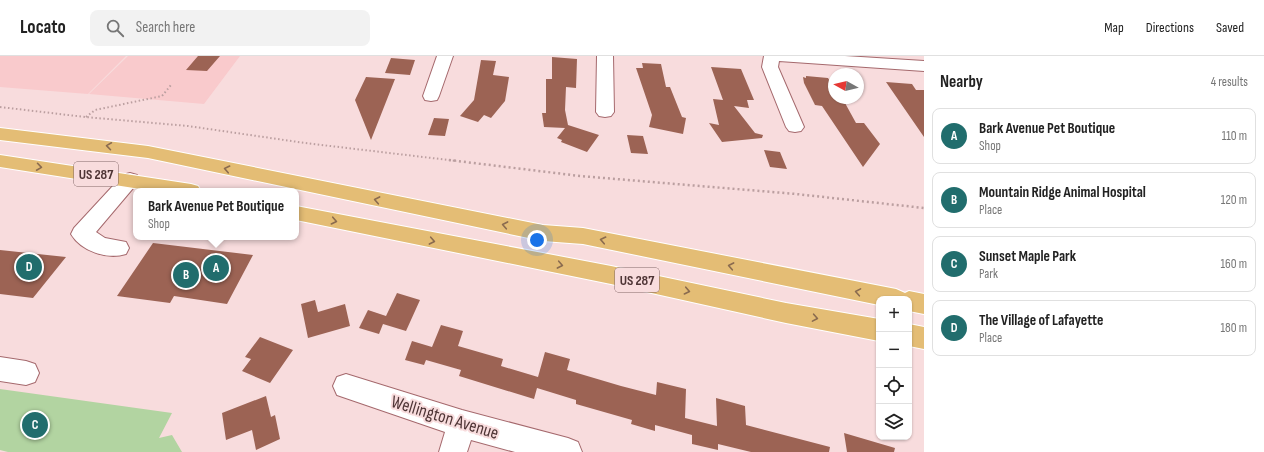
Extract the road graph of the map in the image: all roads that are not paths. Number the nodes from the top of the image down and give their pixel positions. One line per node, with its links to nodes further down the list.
1 (445, 56): 6 (street)
2 (605, 56): 7 (street)
3 (772, 56): 8 (street)
4 (778, 56): 5 (street)
5 (924, 66)
6 (431, 96)
7 (605, 112)
8 (795, 127)
9 (0, 134): 15 (main road, US 287, one-way to 9)
10 (0, 161): 11 (main road, US 287, one-way to 11)
11 (130, 180): 12 (main road, US 287); 14 (street)
12 (174, 188)
13 (299, 214): 18 (main road, US 287, one-way to 18)
14 (118, 248)
15 (881, 296)
16 (912, 302): 17 (main road)
17 (924, 304)
18 (876, 329)
19 (912, 336): 20 (main road)
20 (924, 338)
21 (0, 369): 22 (street)
22 (26, 373)
23 (346, 386): 24 (street, Wellington Avenue)
24 (462, 424): 25 (street); 26 (street, Wellington Avenue)
25 (453, 452)
26 (568, 452)

